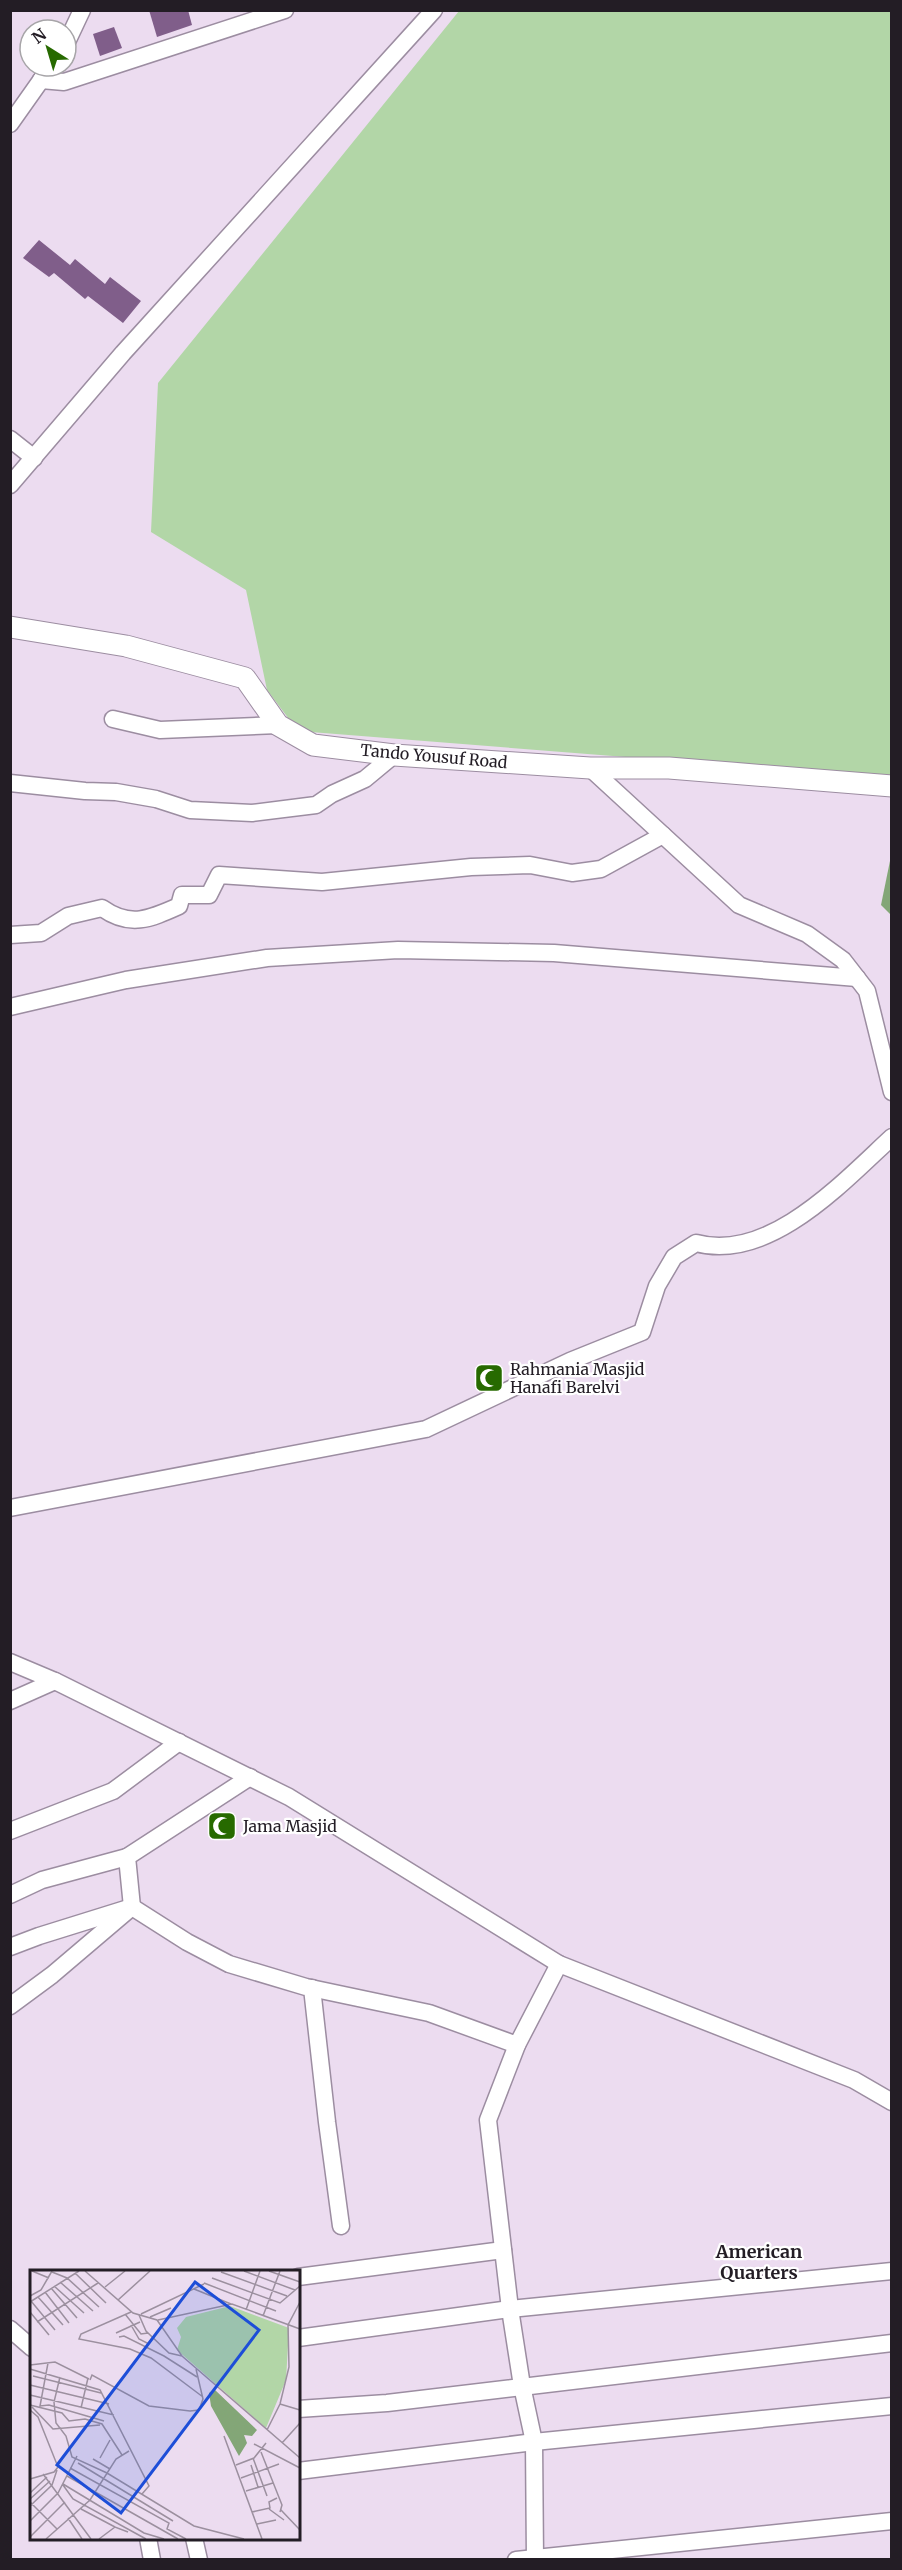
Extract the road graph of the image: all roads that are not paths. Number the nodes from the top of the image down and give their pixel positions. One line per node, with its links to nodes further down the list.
1 (285, 10): 3 (street)
2 (434, 10): 9 (street)
3 (78, 77)
4 (42, 78): 7 (street)
5 (56, 78): 6 (street)
6 (76, 78)
7 (10, 124)
8 (10, 439): 9 (street)
9 (34, 458): 10 (street)
10 (10, 485)
11 (10, 627): 13 (street, Tando Yousuf Road)
12 (113, 718): 13 (street)
13 (278, 725): 14 (street, Tando Yousuf Road)
14 (394, 755): 15 (street, Tando Yousuf Road); 16 (street)
15 (590, 768): 17 (street, Tando Yousuf Road); 18 (street)
16 (10, 783)
17 (891, 786)
18 (663, 835): 19 (street); 20 (street)
19 (10, 935)
20 (857, 978): 21 (street); 22 (street)
21 (10, 1007)
22 (891, 1092)
23 (891, 1137): 24 (street)
24 (10, 1508)
25 (10, 1662): 26 (street)
26 (55, 1681): 27 (street); 28 (street)
27 (10, 1701)
28 (179, 1742): 29 (street); 30 (street)
29 (250, 1778): 31 (street); 35 (street)
30 (10, 1831)
31 (127, 1857): 32 (street); 33 (street)
32 (10, 1896)
33 (132, 1907): 34 (street); 36 (street); 37 (street)
34 (10, 1947)
35 (559, 1964): 38 (street); 39 (street)
36 (312, 1988): 38 (street); 40 (street)
37 (10, 2006)
38 (517, 2044): 41 (street)
39 (891, 2102)
40 (341, 2226)
41 (503, 2250): 43 (street); 44 (street)
42 (891, 2271): 44 (street)
43 (300, 2277)
44 (510, 2309): 46 (street); 49 (street)
45 (10, 2329): 48 (street)
46 (300, 2338)
47 (891, 2343): 49 (street)
48 (30, 2346)
49 (522, 2386): 51 (street); 52 (street)
50 (891, 2406): 52 (street)
51 (300, 2409)
52 (534, 2442): 53 (street); 57 (street)
53 (300, 2471)
54 (891, 2521): 57 (street)
55 (148, 2540): 58 (street)
56 (194, 2540): 59 (street)
57 (535, 2558): 60 (street)
58 (152, 2559)
59 (199, 2559)
60 (516, 2559)

